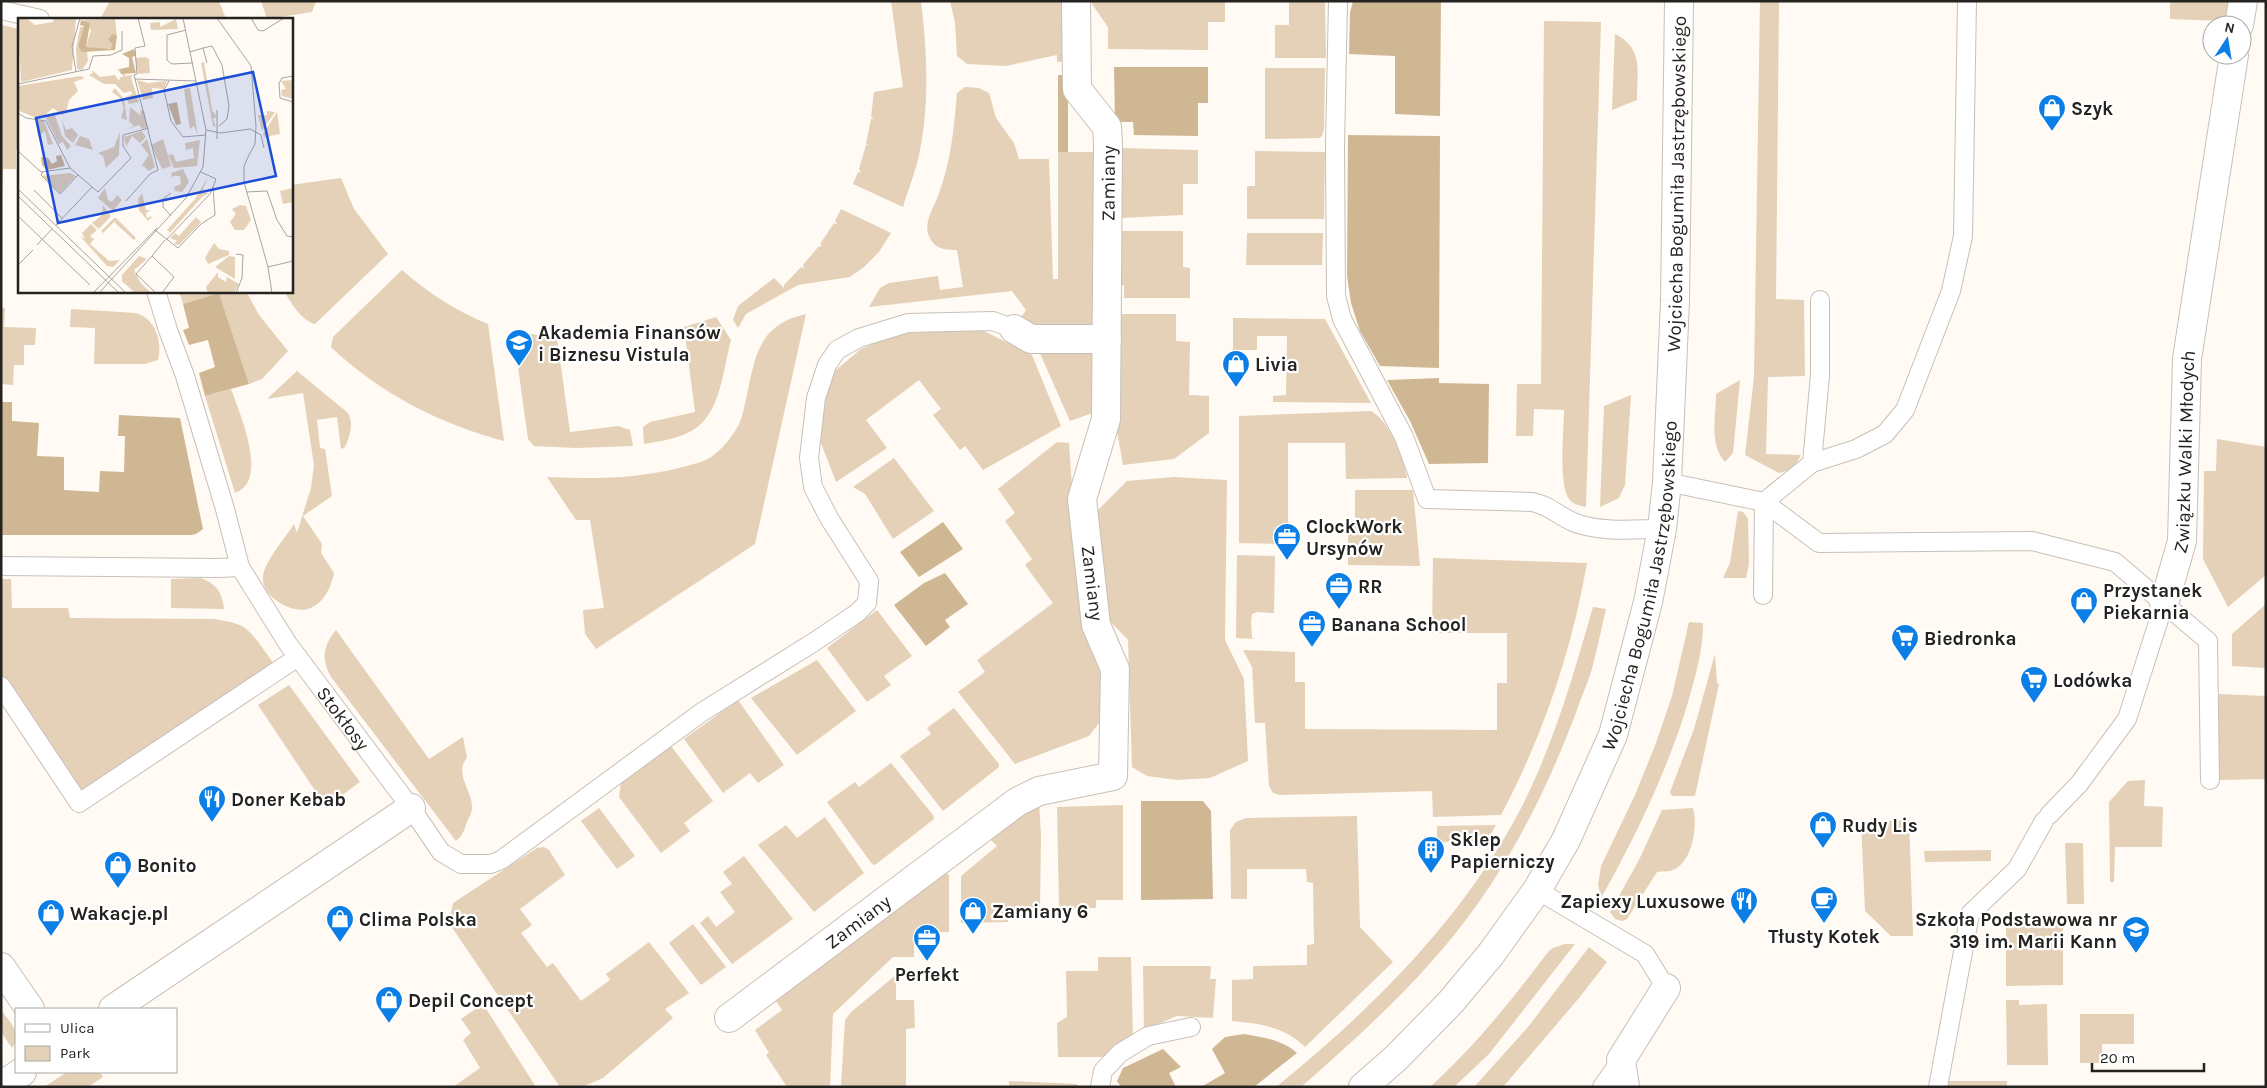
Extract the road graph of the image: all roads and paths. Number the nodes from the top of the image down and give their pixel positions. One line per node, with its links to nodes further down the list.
1 (1076, 1): 13 (street, Zamiany)
2 (1338, 1): 17 (lane)
3 (1679, 1): 15 (street, Wojciecha Bogumiła Jastrzębowskiego)
4 (1967, 1): 14 (lane)
5 (2243, 1): 7 (street)
6 (1, 10): 8 (lane)
7 (2241, 15)
8 (36, 18)
9 (2232, 65): 21 (street, Związku Walki Młodych)
10 (156, 292): 19 (lane, Stokłosy)
11 (1820, 300): 14 (lane)
12 (1014, 329): 13 (street); 25 (lane, Stokłosy)
13 (1107, 339): 31 (street, Zamiany)
14 (1812, 463): 16 (lane)
15 (1667, 482): 16 (lane); 17 (street, Wojciecha Bogumiła Jastrzębowskiego)
16 (1764, 502): 20 (lane); 21 (lane)
17 (1662, 530): 26 (street, Wojciecha Bogumiła Jastrzębowskiego)
18 (1, 566): 19 (lane)
19 (240, 567): 22 (lane, Stokłosy)
20 (1763, 595)
21 (2164, 604): 24 (lane); 40 (lane, Związku Walki Młodych)
22 (298, 657): 23 (lane); 25 (lane, Stokłosy)
23 (1, 686)
24 (2210, 780)
25 (411, 808): 30 (street)
26 (1537, 890): 28 (lane); 37 (street, Wojciecha Bogumiła Jastrzębowskiego)
27 (1, 967): 29 (street)
28 (1666, 988): 33 (street)
29 (29, 1008)
30 (114, 1008)
31 (729, 1018)
32 (1191, 1027): 36 (lane)
33 (1620, 1060): 38 (lane); 39 (street)
34 (20, 1073): 35 (street)
35 (1, 1086)
36 (1100, 1087)
37 (1363, 1087)
38 (1602, 1087)
39 (1625, 1087)
40 (1938, 1087)

